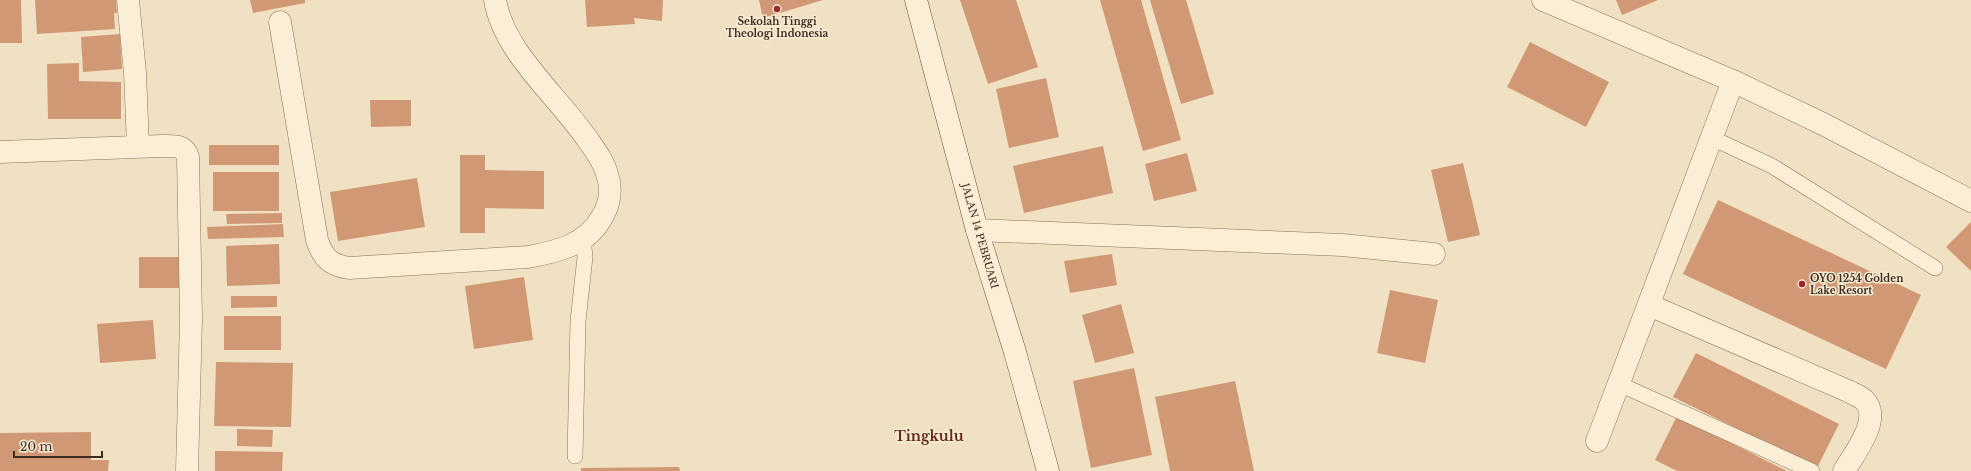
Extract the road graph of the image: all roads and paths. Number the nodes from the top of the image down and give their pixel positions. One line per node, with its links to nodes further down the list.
1 (128, 0): 8 (street)
2 (495, 0): 12 (street)
3 (916, 0): 11 (street, JALAN 14 PEBRUARI)
4 (1543, 0): 6 (street)
5 (280, 22): 12 (street)
6 (1733, 81): 7 (street); 10 (street)
7 (1712, 138): 14 (lane); 15 (street)
8 (138, 146): 9 (street); 19 (street)
9 (0, 152)
10 (1971, 201)
11 (977, 230): 13 (street); 20 (street, JALAN 14 PEBRUARI)
12 (583, 238): 18 (lane)
13 (1434, 254)
14 (1935, 268)
15 (1649, 305): 16 (street); 22 (street)
16 (1619, 384): 17 (street); 21 (lane)
17 (1597, 441)
18 (575, 456)
19 (187, 471)
20 (1048, 471)
21 (1812, 471)
22 (1844, 471)

